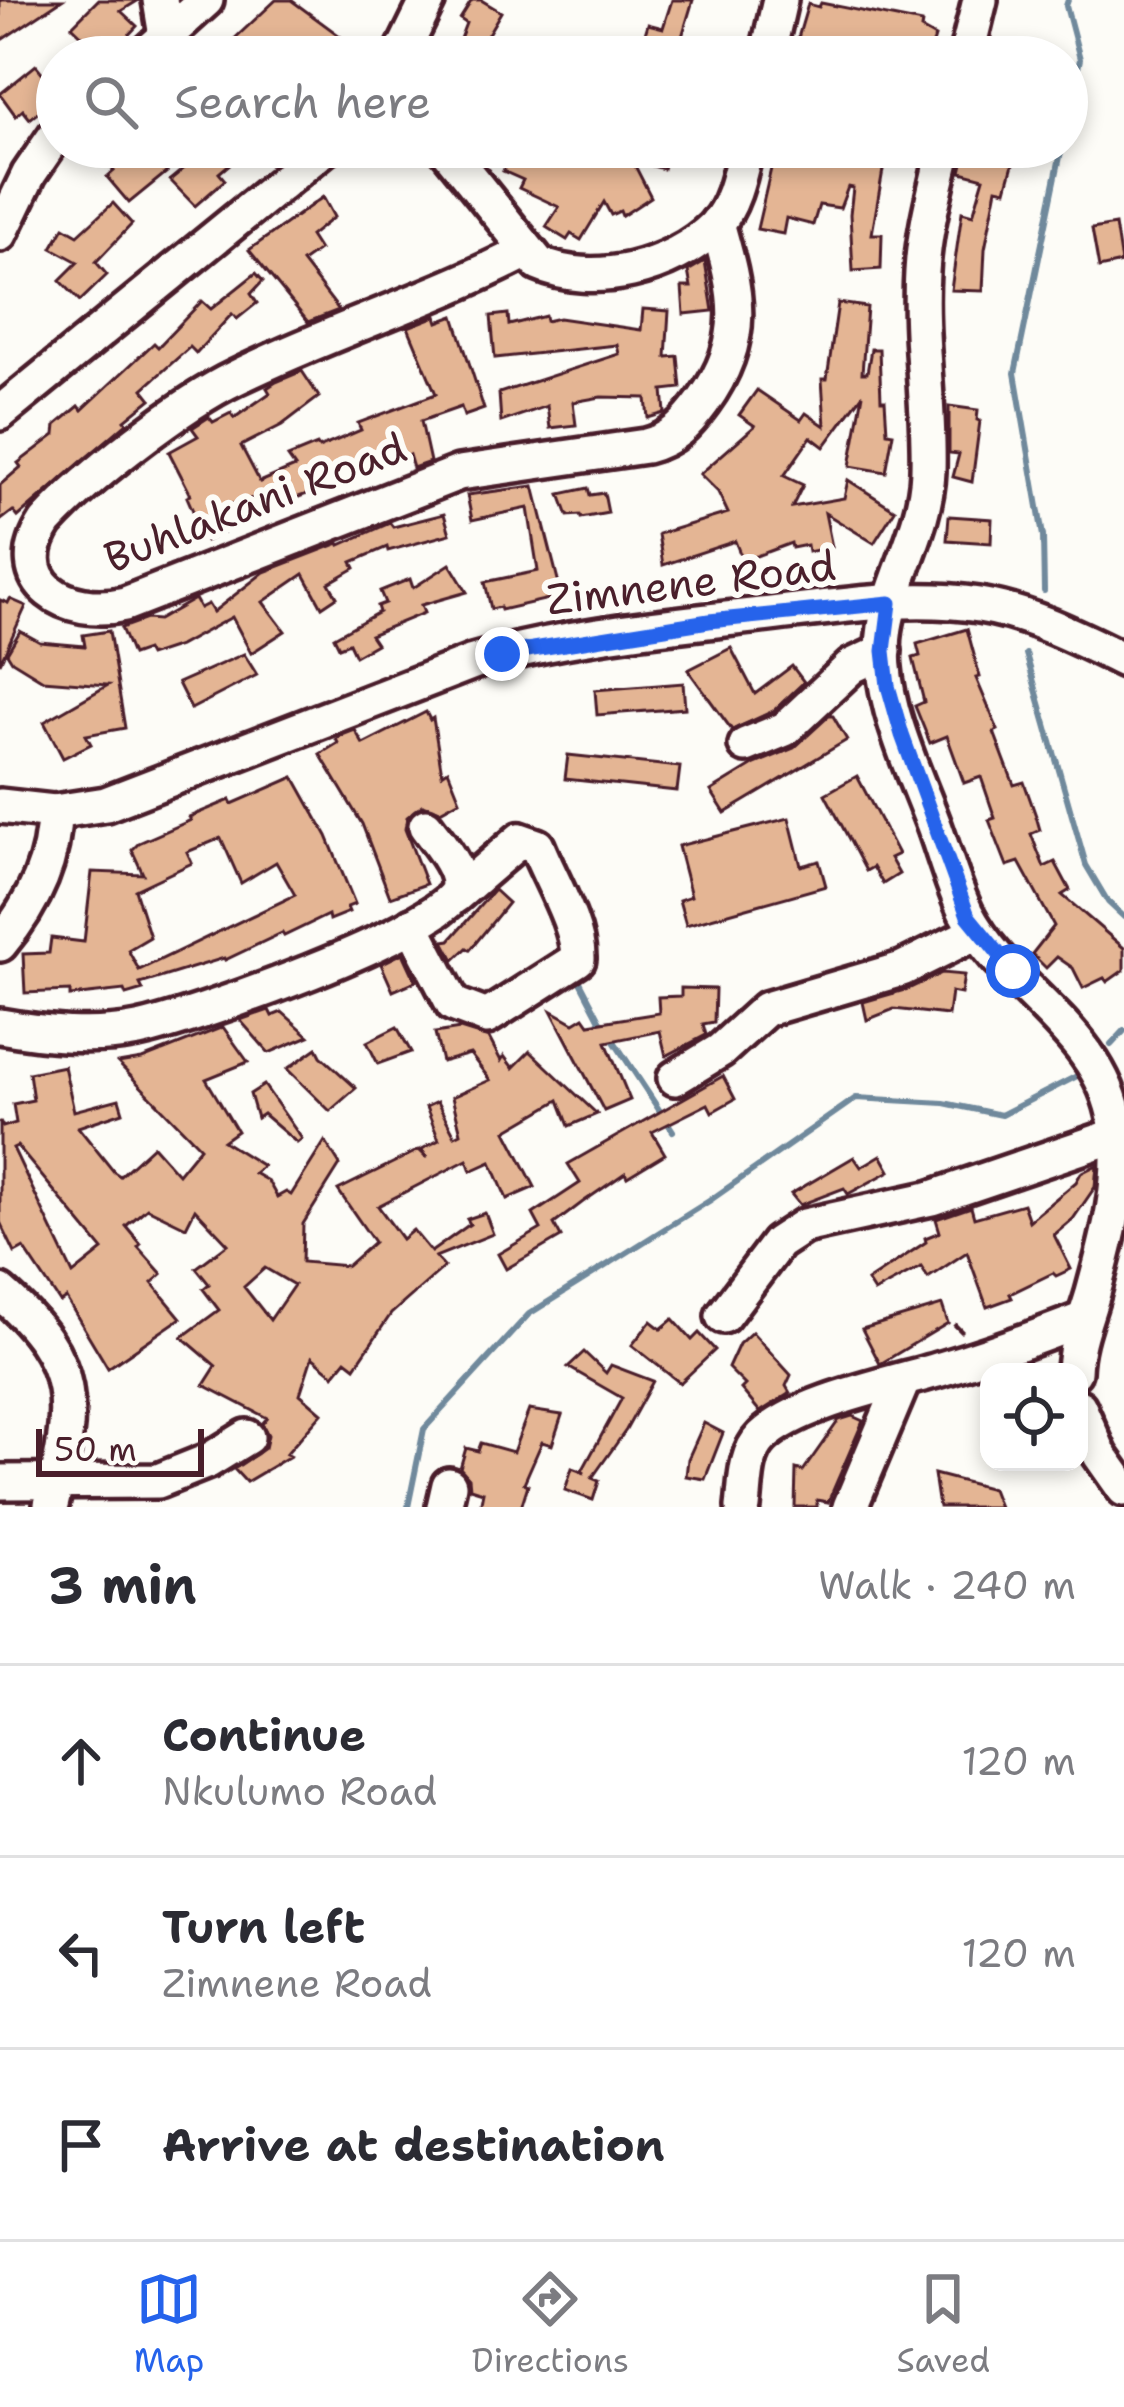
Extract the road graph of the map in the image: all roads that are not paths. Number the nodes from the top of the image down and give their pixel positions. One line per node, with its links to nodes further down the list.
1 (160, 0): 6 (street)
2 (206, 0): 7 (street)
3 (428, 0): 8 (street)
4 (780, 0): 9 (street)
5 (980, 0): 10 (street)
6 (155, 36)
7 (166, 36)
8 (410, 36)
9 (772, 36)
10 (971, 36)
11 (36, 164): 17 (street)
12 (300, 168): 19 (street)
13 (461, 168): 18 (street)
14 (740, 168): 16 (street)
15 (941, 168): 20 (street)
16 (717, 224): 18 (street); 18 (street, Buhlakani Road)
17 (0, 234)
18 (525, 251)
19 (0, 413)
20 (890, 603): 21 (street); 22 (street, Zimnene Road); 25 (street, Zimnene Road)
21 (884, 651): 23 (street); 29 (street)
22 (1124, 660)
23 (746, 746)
24 (0, 806): 25 (street, Zimnene Road)
25 (54, 812): 30 (street)
26 (426, 826): 27 (street)
27 (455, 896): 28 (street); 28 (street)
28 (412, 925): 31 (street)
29 (977, 932): 32 (street); 33 (street)
30 (0, 944)
31 (0, 1026)
32 (675, 1078)
33 (1117, 1135): 36 (street); 37 (street)
34 (1124, 1281): 36 (street)
35 (0, 1292): 44 (street)
36 (1088, 1309): 38 (street); 39 (street)
37 (723, 1316)
38 (1074, 1363)
39 (903, 1381): 45 (street); 46 (street)
40 (1088, 1428): 43 (street)
41 (247, 1437): 44 (street)
42 (0, 1482): 44 (street)
43 (1124, 1489)
44 (53, 1496)
45 (743, 1507)
46 (850, 1507)

